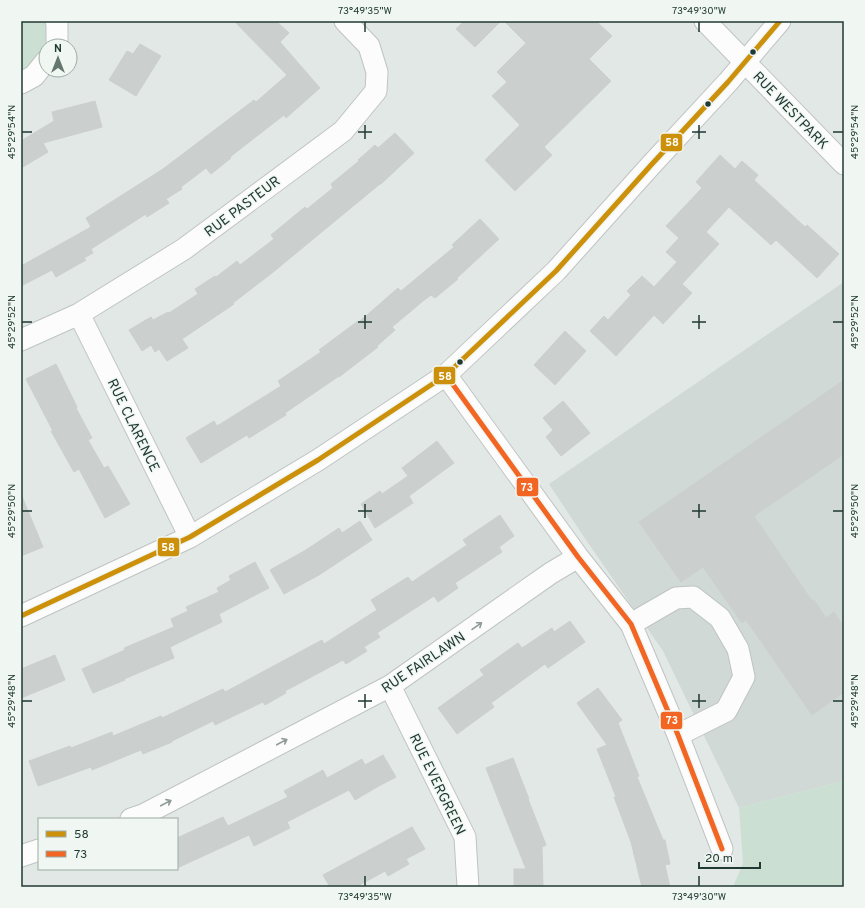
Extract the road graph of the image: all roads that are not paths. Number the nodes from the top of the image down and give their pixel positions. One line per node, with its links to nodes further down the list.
1 (56, 21): 5 (street)
2 (345, 21): 10 (street, RUE PASTEUR)
3 (705, 21): 6 (street, RUE WESTPARK)
4 (780, 21): 6 (street)
5 (57, 38)
6 (745, 63): 9 (street, RUE WESTPARK); 12 (street)
7 (38, 71): 8 (street)
8 (21, 82)
9 (844, 164)
10 (79, 314): 11 (street, RUE PASTEUR); 13 (street, RUE CLARENCE)
11 (21, 340)
12 (446, 376): 13 (street); 14 (street)
13 (190, 537): 15 (street)
14 (578, 557): 16 (street); 17 (street, RUE FAIRLAWN, one-way to 14)
15 (21, 616)
16 (631, 624): 18 (street); 18 (street)
17 (390, 686): 19 (street, RUE FAIRLAWN, one-way to 17); 23 (street, RUE EVERGREEN)
18 (678, 735): 20 (street)
19 (134, 818)
20 (722, 849)
21 (38, 850): 22 (street)
22 (21, 856)
23 (468, 887)

